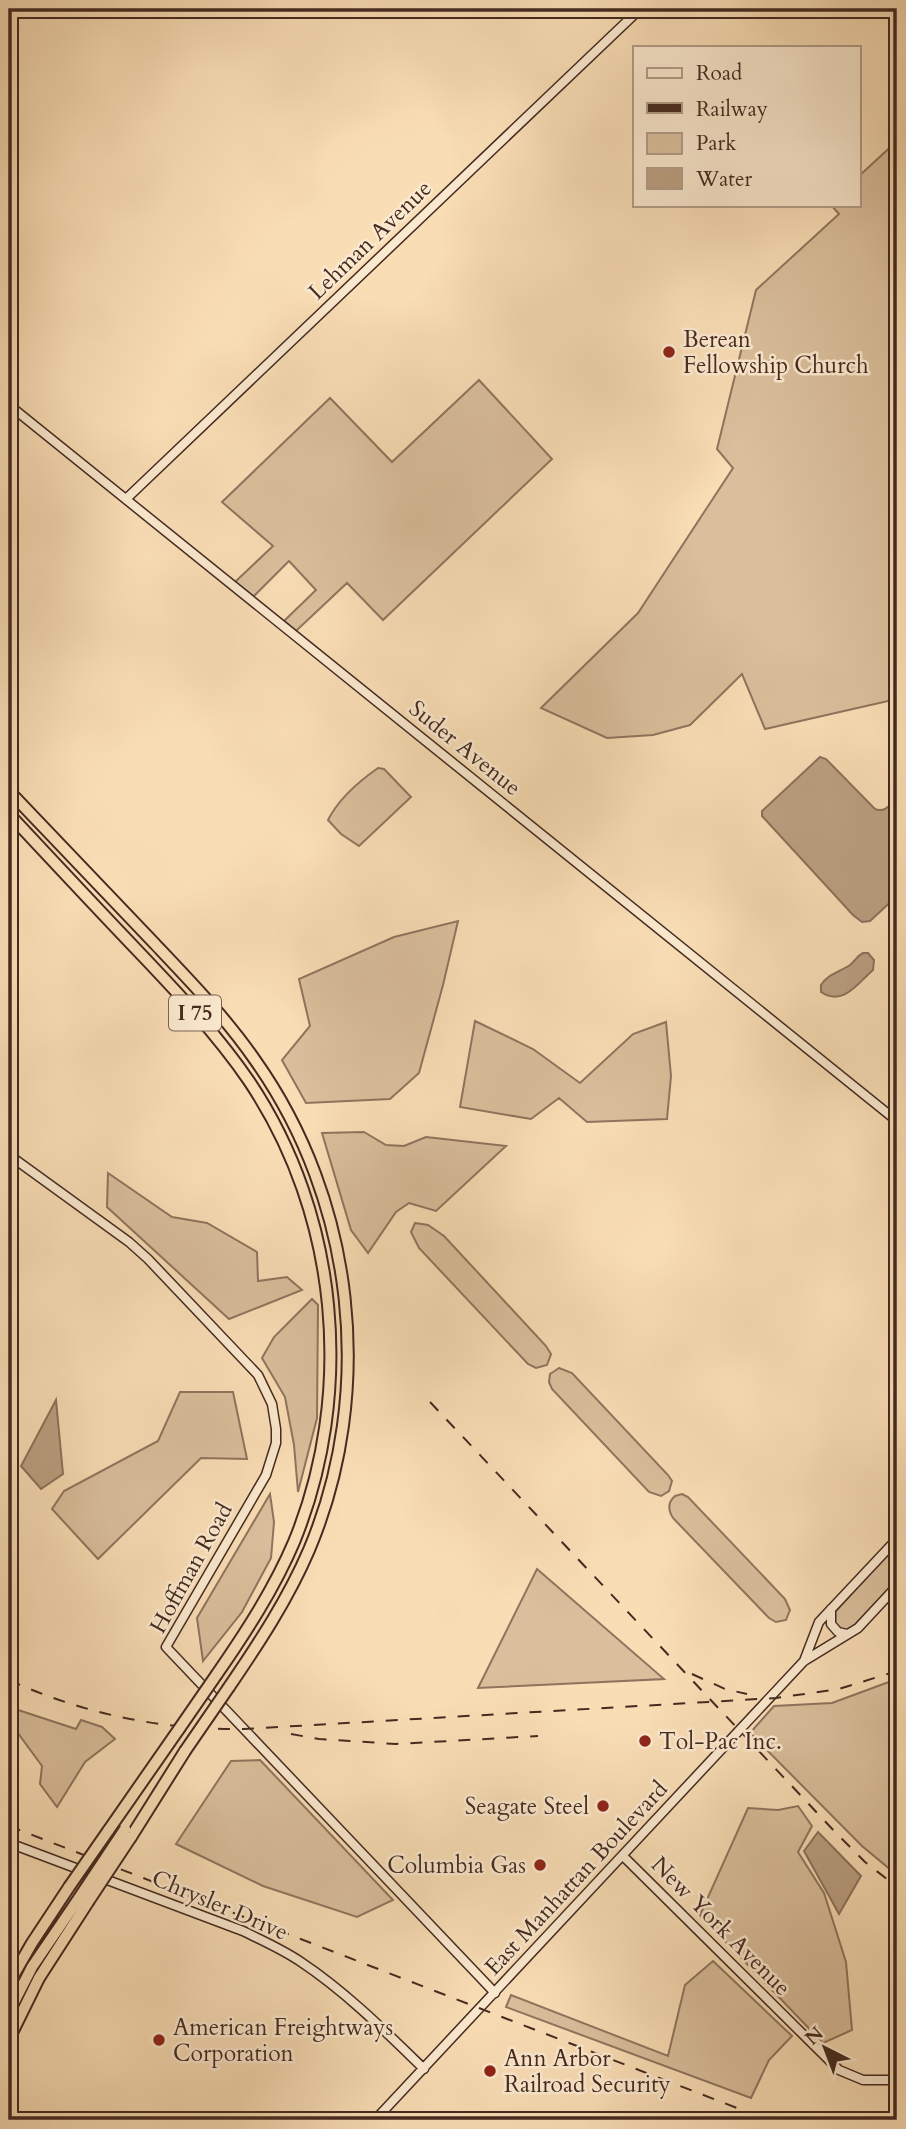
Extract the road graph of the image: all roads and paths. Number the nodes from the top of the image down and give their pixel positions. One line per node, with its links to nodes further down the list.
1 (640, 9): 3 (street, Lehman Avenue)
2 (9, 405): 3 (street, Suder Avenue)
3 (126, 499): 6 (street, Suder Avenue)
4 (9, 791): 15 (highway, I 75, bridge)
5 (9, 814): 16 (highway, I 75, bridge)
6 (897, 1121)
7 (9, 1155): 19 (street, Hoffman Road)
8 (897, 1539): 10 (street, East Manhattan Boulevard)
9 (897, 1586): 11 (street, East Manhattan Boulevard)
10 (831, 1609): 11 (street); 12 (street, East Manhattan Boulevard)
11 (849, 1634): 12 (street, East Manhattan Boulevard)
12 (804, 1661): 14 (street, East Manhattan Boulevard)
13 (9, 1843): 22 (street, Chrysler Drive)
14 (623, 1856): 19 (street, East Manhattan Boulevard); 23 (street, New York Avenue)
15 (84, 1900): 20 (highway); 21 (highway)
16 (32, 1944): 17 (highway); 18 (highway, I 75)
17 (9, 1971)
18 (9, 1983)
19 (495, 1993): 22 (street, East Manhattan Boulevard)
20 (9, 2012)
21 (9, 2039)
22 (424, 2069): 24 (street, East Manhattan Boulevard)
23 (897, 2080)
24 (375, 2120)

